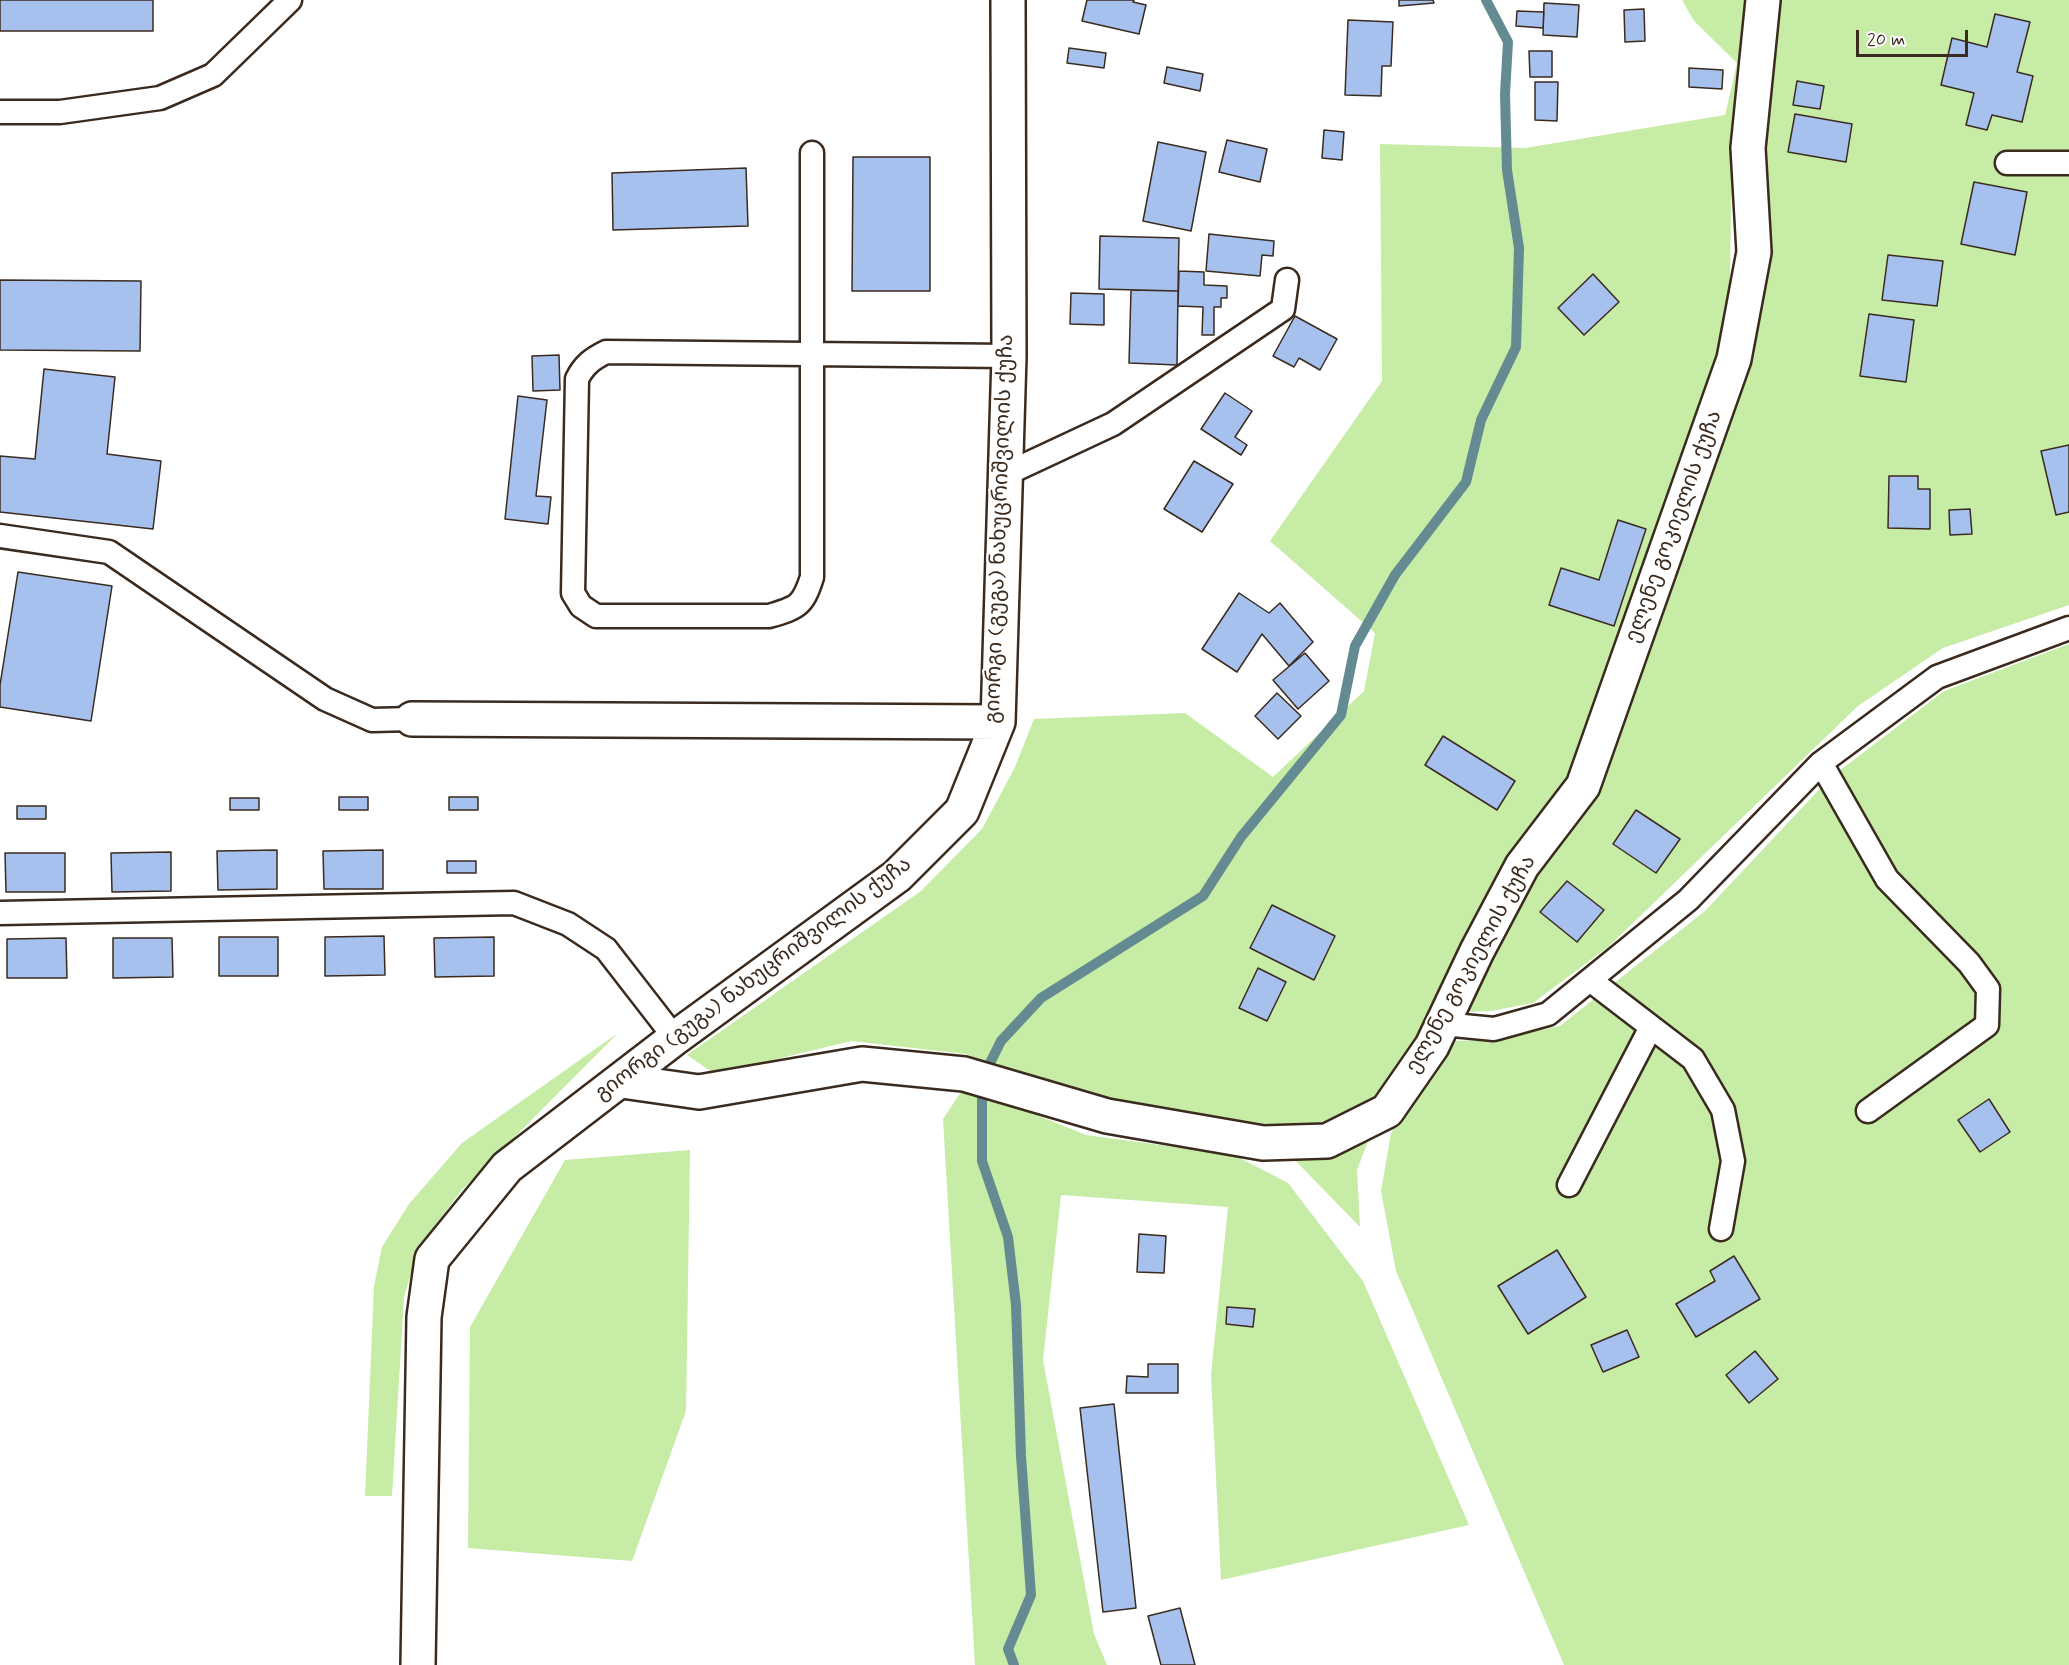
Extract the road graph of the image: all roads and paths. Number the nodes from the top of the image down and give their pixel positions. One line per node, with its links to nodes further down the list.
1 (290, 0): 4 (lane)
2 (1008, 0): 10 (street, გიორგი (გუგა) ნახუცრიშვილის ქუჩა)
3 (1763, 0): 19 (street, ელენე გოკიელის ქუჩა)
4 (0, 112)
5 (812, 153): 9 (lane)
6 (2069, 163): 7 (lane)
7 (2007, 164)
8 (1287, 280): 11 (lane)
9 (814, 354): 9 (lane); 10 (lane)
10 (1009, 356): 11 (street, გიორგი (გუგა) ნახუცრიშვილის ქუჩა)
11 (1006, 474): 15 (street, გიორგი (გუგა) ნახუცრიშვილის ქუჩა)
12 (0, 536): 14 (lane)
13 (2069, 628): 16 (lane)
14 (412, 718): 15 (street)
15 (998, 722): 21 (street, გიორგი (გუგა) ნახუცრიშვილის ქუჩა)
16 (1821, 763): 18 (lane); 23 (lane)
17 (0, 913): 21 (lane)
18 (1590, 980): 19 (lane); 20 (lane)
19 (1443, 1024): 22 (street, ელენე გოკიელის ქუჩა)
20 (1651, 1027): 24 (lane); 25 (lane)
21 (675, 1038): 22 (street, გიორგი (გუგა) ნახუცრიშვილის ქუჩა)
22 (622, 1081): 26 (street, გიორგი (გუგა) ნახუცრიშვილის ქუჩა)
23 (1868, 1111)
24 (1569, 1185)
25 (1721, 1229)
26 (418, 1665)

